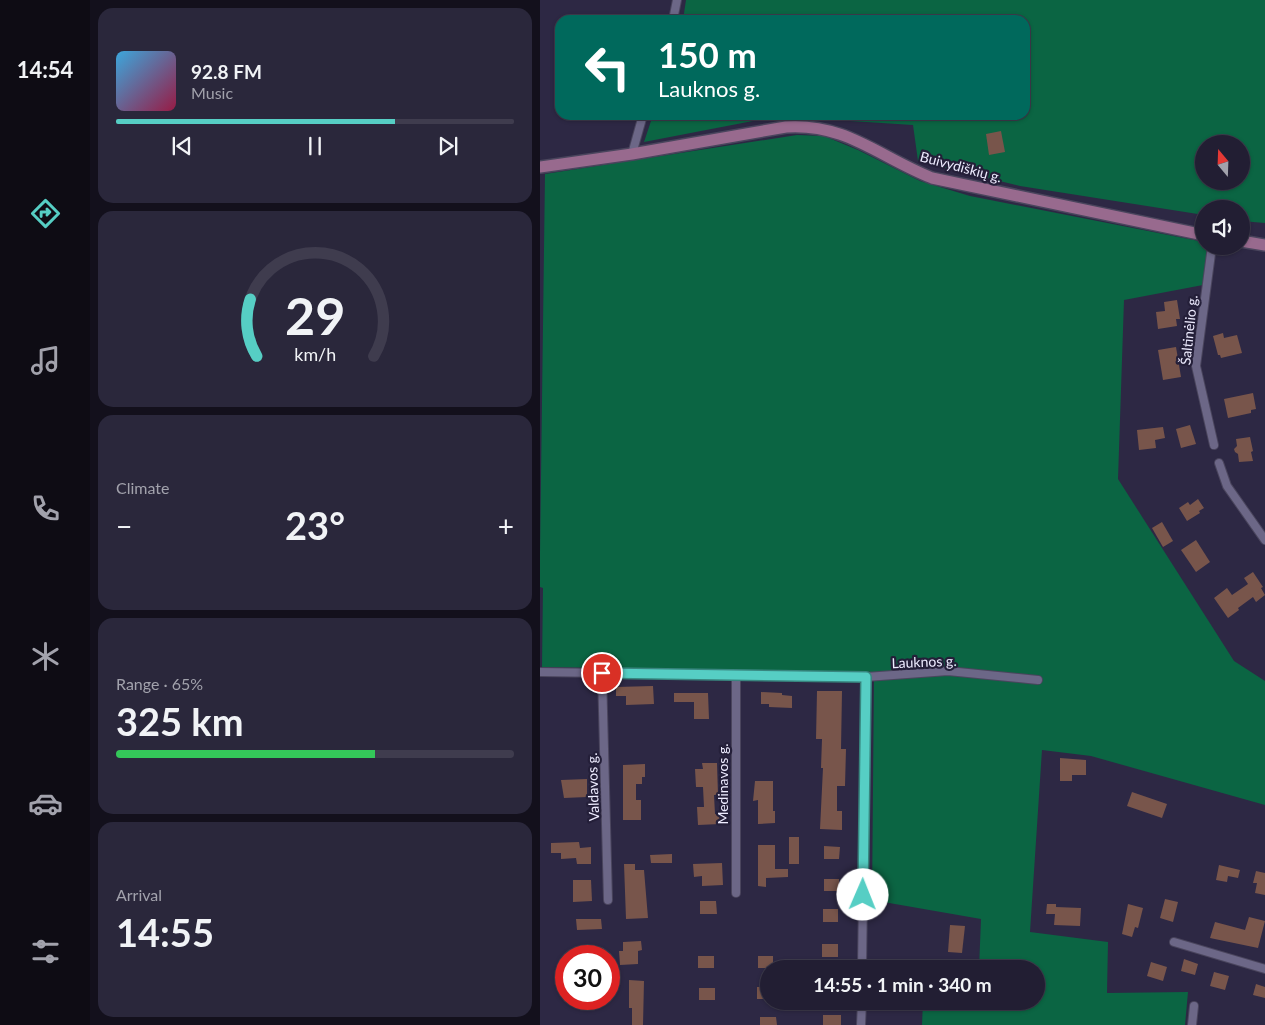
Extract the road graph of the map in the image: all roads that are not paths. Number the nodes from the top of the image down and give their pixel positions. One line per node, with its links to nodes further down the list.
1 (677, 0): 2 (street)
2 (674, 15)
3 (642, 120): 4 (street)
4 (632, 154): 5 (street, Buivydiškių g.); 6 (street, Buivydiškių g.)
5 (540, 167)
6 (1195, 233)
7 (1250, 242): 8 (street)
8 (1265, 245)
9 (1211, 255): 10 (street, Šaltinėlio g.)
10 (1214, 445)
11 (1219, 463): 12 (street)
12 (1265, 540)
13 (540, 672): 14 (street, Lauknos g.)
14 (602, 673): 15 (street, Lauknos g.); 19 (street, Valdavos g.)
15 (736, 674): 16 (street, Lauknos g.); 18 (street, Medinavos g.)
16 (866, 677): 17 (street, Lauknos g.); 21 (street)
17 (1038, 680)
18 (736, 893)
19 (608, 900)
20 (1174, 942): 22 (street)
21 (862, 960)
22 (1265, 969)
23 (1194, 1006): 26 (street)
24 (862, 1010): 25 (street)
25 (861, 1025)
26 (1192, 1025)

